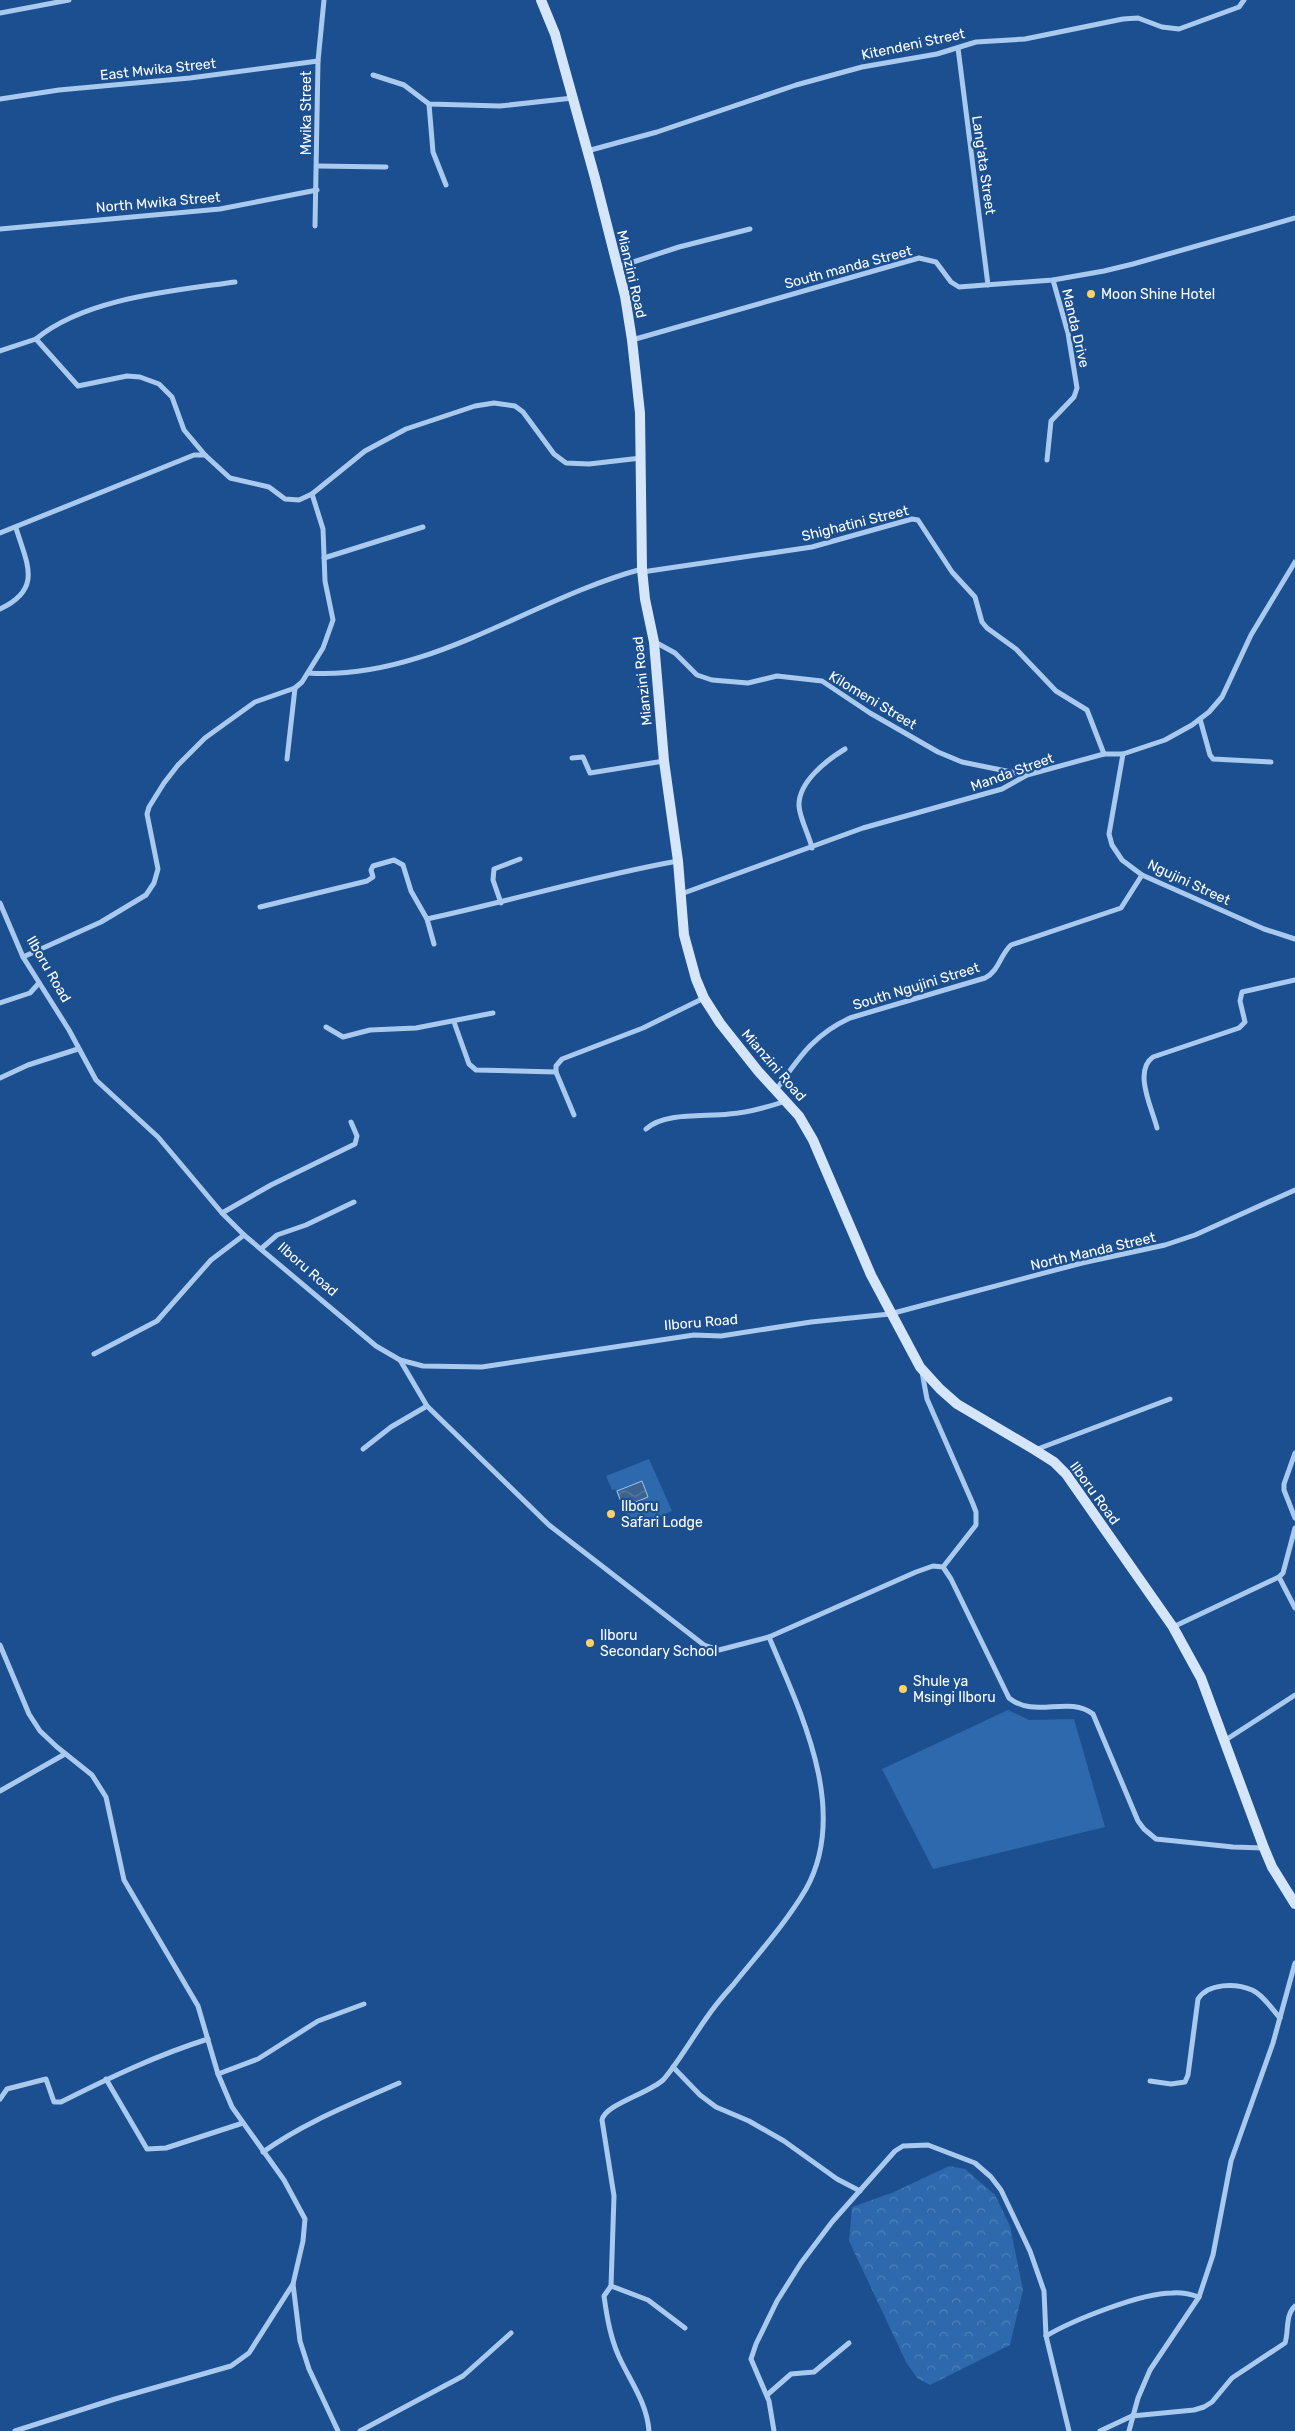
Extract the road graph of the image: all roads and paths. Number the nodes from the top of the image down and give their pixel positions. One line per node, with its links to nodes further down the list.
1 (69, 0): 5 (street)
2 (324, 0): 7 (street, Mwika Street)
3 (541, 0): 9 (street, Mianzini Road)
4 (1244, 0): 6 (street, Kitendeni Street)
5 (0, 13)
6 (958, 48): 12 (street, Kitendeni Street); 24 (street, Lang'ata Street)
7 (318, 61): 10 (street, East Mwika Street); 13 (street, Mwika Street)
8 (373, 75): 11 (street)
9 (573, 98): 11 (street); 12 (street, Mianzini Road)
10 (0, 99)
11 (429, 104): 15 (street)
12 (588, 151): 21 (street, Mianzini Road)
13 (317, 166): 14 (street); 16 (street, Mwika Street)
14 (386, 167)
15 (446, 185)
16 (317, 190): 18 (street, Mwika Street); 19 (street, North Mwika Street)
17 (1295, 218): 22 (street, South manda Street)
18 (316, 226)
19 (0, 229)
20 (750, 229): 21 (street)
21 (618, 267): 26 (street, Mianzini Road)
22 (1053, 280): 24 (street, South manda Street); 30 (street, Manda Drive)
23 (235, 282): 25 (street)
24 (988, 285): 26 (street, South manda Street)
25 (36, 339): 27 (street); 28 (street)
26 (632, 340): 29 (street, Mianzini Road)
27 (0, 351)
28 (205, 455): 31 (street); 33 (street)
29 (641, 458): 31 (street); 37 (street, Mianzini Road)
30 (1047, 460)
31 (312, 494): 35 (street)
32 (423, 527): 35 (street)
33 (16, 528): 34 (street); 40 (street)
34 (0, 533)
35 (324, 558): 42 (street)
36 (1295, 562): 38 (street, Manda Street)
37 (642, 571): 41 (street, Mianzini Road); 42 (street); 46 (street, Shighatini Street)
38 (1286, 573): 39 (street); 44 (street, Manda Street)
39 (1295, 573)
40 (0, 609)
41 (654, 642): 50 (street, Mianzini Road); 52 (street, Kilomeni Street)
42 (308, 673): 43 (street)
43 (295, 688): 48 (street); 64 (street)
44 (1200, 719): 47 (street, Manda Street); 51 (street)
45 (845, 749): 53 (street)
46 (1104, 754): 47 (street, Manda Street); 52 (street, Manda Street)
47 (1123, 754): 56 (street, Ngujini Street)
48 (287, 758)
49 (572, 758): 50 (street)
50 (664, 760): 55 (street, Mianzini Road)
51 (1272, 762)
52 (1027, 775): 53 (street, Manda Street)
53 (812, 848): 57 (street, Manda Street)
54 (520, 858): 59 (street)
55 (678, 861): 57 (street, Mianzini Road); 59 (street)
56 (1142, 874): 62 (street, Ngujini Street); 75 (street, South Ngujini Street)
57 (681, 894): 67 (street, Mianzini Road)
58 (0, 903): 64 (street, Ilboru Road)
59 (502, 903): 61 (street)
60 (260, 907): 61 (street)
61 (427, 919): 63 (street)
62 (1295, 939)
63 (434, 944)
64 (23, 957): 66 (street, Ilboru Road)
65 (1295, 980): 80 (street)
66 (39, 983): 68 (street); 72 (street, Ilboru Road)
67 (704, 998): 73 (street); 75 (street, Mianzini Road)
68 (0, 1003)
69 (493, 1013): 70 (street)
70 (454, 1022): 71 (street); 73 (street)
71 (326, 1027)
72 (78, 1049): 74 (street); 83 (street, Ilboru Road)
73 (556, 1072): 77 (street)
74 (0, 1078)
75 (776, 1090): 76 (street, Mianzini Road)
76 (787, 1101): 79 (street); 86 (street, Mianzini Road)
77 (574, 1115)
78 (351, 1122): 83 (street)
79 (646, 1128)
80 (1157, 1128)
81 (1295, 1190): 86 (street, North Manda Street)
82 (354, 1202): 85 (street)
83 (222, 1213): 84 (street, Ilboru Road)
84 (244, 1235): 85 (street, Ilboru Road); 87 (street)
85 (262, 1248): 88 (street, Ilboru Road)
86 (890, 1314): 88 (street, Ilboru Road); 89 (street, Ilboru Road)
87 (94, 1354)
88 (400, 1360): 91 (street)
89 (920, 1367): 93 (street, Ilboru Road); 97 (street)
90 (1170, 1399): 93 (street)
91 (427, 1406): 92 (street); 103 (street)
92 (363, 1449)
93 (1035, 1450): 102 (street, Ilboru Road)
94 (1295, 1453): 95 (street)
95 (1295, 1518)
96 (1295, 1528): 98 (street)
97 (943, 1567): 103 (street); 109 (street)
98 (1279, 1578): 100 (street); 102 (street)
99 (1295, 1587): 100 (street)
100 (1287, 1590): 101 (street)
101 (1295, 1608)
102 (1173, 1627): 106 (street, Ilboru Road)
103 (769, 1637): 115 (street)
104 (0, 1645): 107 (street)
105 (1295, 1695): 106 (street)
106 (1224, 1741): 109 (street, Ilboru Road)
107 (65, 1754): 108 (street); 114 (street)
108 (0, 1791)
109 (1264, 1848): 110 (street, Ilboru Road)
110 (1295, 1904)
111 (1295, 1963): 113 (street)
112 (364, 2004): 116 (street)
113 (1280, 2018): 118 (street); 126 (street)
114 (208, 2039): 116 (street); 117 (street)
115 (673, 2067): 123 (street); 125 (street)
116 (218, 2074): 121 (street)
117 (106, 2079): 120 (street); 121 (street)
118 (1150, 2081)
119 (399, 2083): 122 (street)
120 (0, 2099)
121 (243, 2123): 122 (street)
122 (263, 2152): 124 (street)
123 (860, 2191): 130 (street); 132 (street)
124 (293, 2284): 134 (street); 135 (street)
125 (611, 2286): 128 (street); 137 (street)
126 (1199, 2297): 130 (street); 133 (street)
127 (1295, 2306): 133 (street)
128 (684, 2328)
129 (510, 2333): 136 (street)
130 (1046, 2336): 139 (street)
131 (849, 2343): 132 (street)
132 (767, 2395): 138 (street)
133 (1132, 2416): 140 (street); 141 (street)
134 (15, 2431)
135 (338, 2431)
136 (360, 2431)
137 (649, 2431)
138 (774, 2431)
139 (1069, 2431)
140 (1100, 2431)
141 (1129, 2431)

